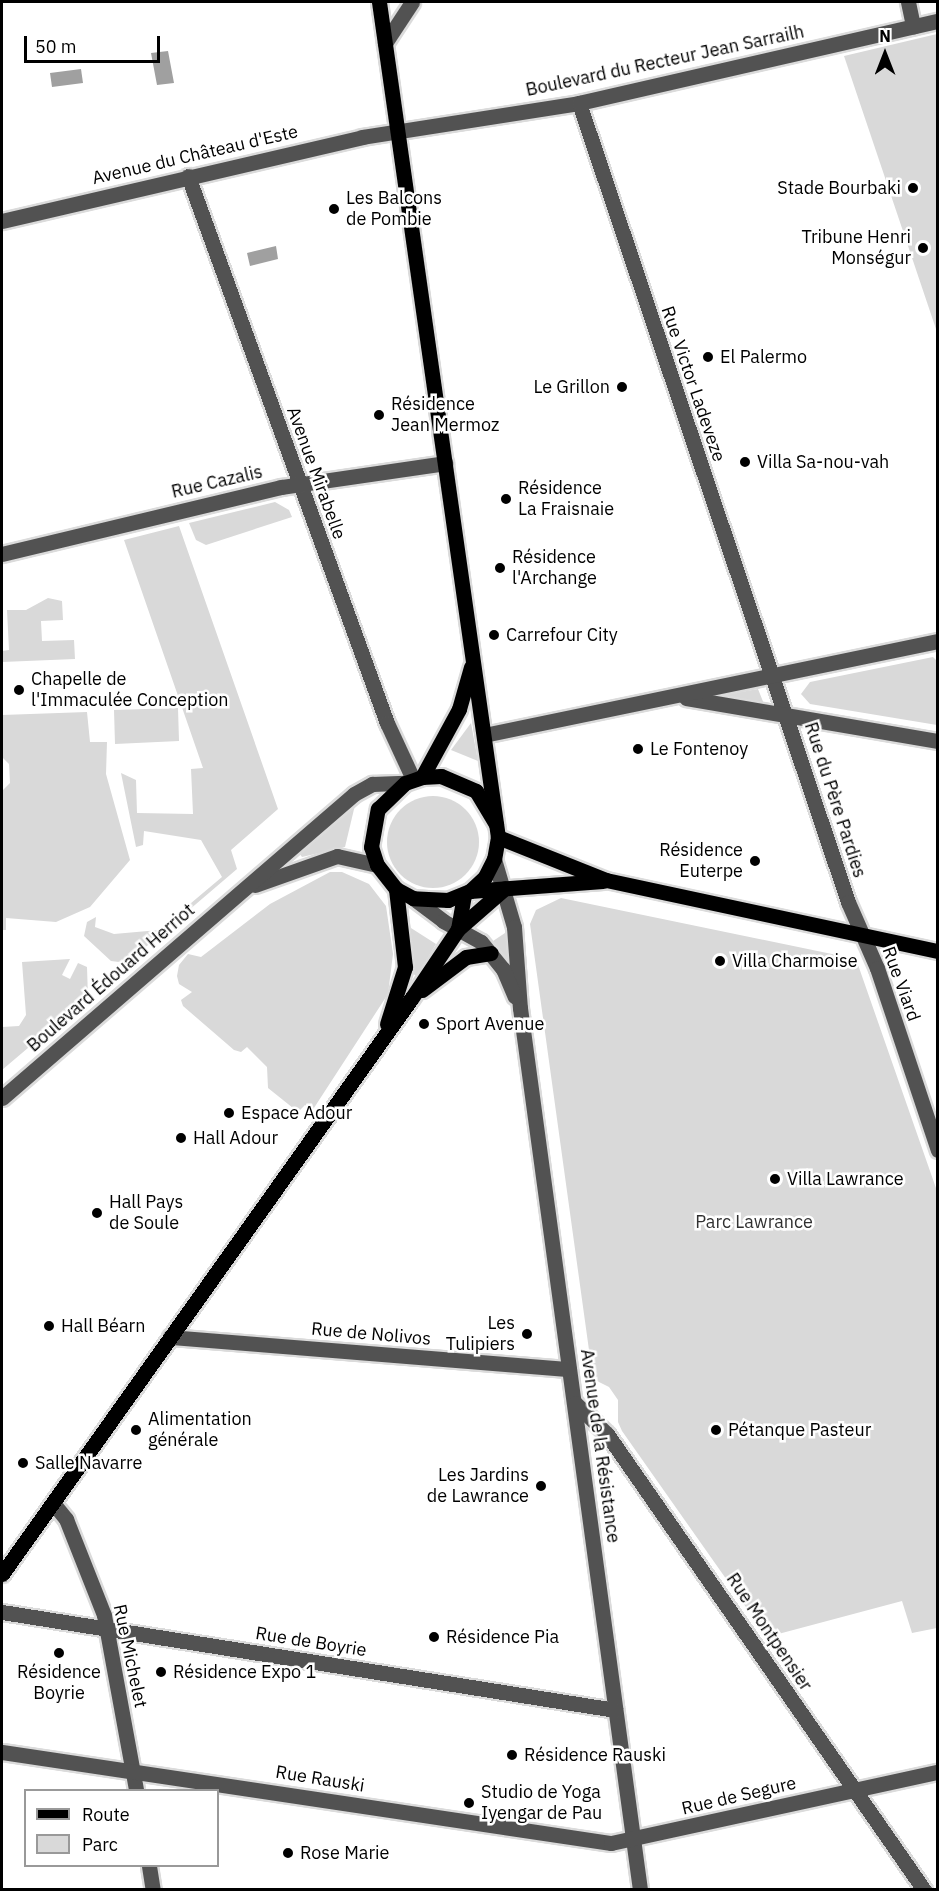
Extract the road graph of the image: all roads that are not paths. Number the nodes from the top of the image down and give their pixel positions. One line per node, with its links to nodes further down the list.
1 (379, 2): 6 (main road)
2 (412, 2): 6 (street)
3 (908, 2): 5 (street)
4 (938, 21): 5 (street, Boulevard du Recteur Jean Sarrailh)
5 (913, 26): 7 (street, Boulevard du Recteur Jean Sarrailh)
6 (385, 43): 8 (main road)
7 (579, 103): 8 (street, Boulevard du Recteur Jean Sarrailh); 16 (street, Rue Victor Ladeveze)
8 (398, 130): 9 (street, Avenue du Château d'Este); 11 (main road)
9 (188, 176): 10 (street, Avenue du Château d'Este); 12 (street, Avenue Mirabelle)
10 (2, 221)
11 (445, 463): 12 (street, Rue Cazalis); 15 (main road)
12 (298, 483): 13 (street, Rue Cazalis); 21 (street, Avenue Mirabelle)
13 (2, 554)
14 (938, 641): 16 (street)
15 (471, 664): 19 (main road); 21 (main road)
16 (774, 676): 17 (street); 18 (street, Rue du Père Pardies)
17 (678, 696): 18 (street); 19 (street)
18 (788, 717): 20 (street); 32 (street, Rue du Père Pardies)
19 (484, 735): 22 (main road)
20 (938, 741)
21 (413, 780): 22 (main road); 24 (main road); 26 (street, Boulevard Édouard Herriot)
22 (497, 830): 23 (main road); 25 (main road)
23 (494, 859): 27 (street, Avenue de la Résistance); 29 (main road)
24 (377, 865): 26 (street, Boulevard Édouard Herriot); 28 (main road)
25 (606, 880): 27 (main road); 32 (main road)
26 (247, 888): 38 (street, Boulevard Édouard Herriot)
27 (505, 888): 29 (main road); 31 (main road); 36 (street, Avenue de la Résistance)
28 (396, 889): 30 (main road); 37 (main road)
29 (467, 893): 30 (main road); 31 (main road)
30 (413, 898): 31 (street, Avenue de la Résistance)
31 (458, 929): 34 (street, Avenue de la Résistance); 35 (main road)
32 (861, 935): 33 (main road); 39 (street, Rue Viard)
33 (938, 951)
34 (491, 952): 35 (main road); 36 (street, Avenue de la Résistance)
35 (411, 999): 37 (main road)
36 (520, 1008): 41 (street, Avenue de la Résistance)
37 (383, 1037): 40 (main road)
38 (2, 1098)
39 (938, 1150)
40 (170, 1337): 41 (street, Rue de Nolivos); 43 (main road)
41 (569, 1370): 42 (street, Avenue de la Résistance)
42 (575, 1403): 47 (street, Avenue de la Résistance); 52 (street, Rue Montpensier)
43 (53, 1503): 44 (main road); 46 (street, Rue Michelet)
44 (2, 1574)
45 (2, 1612): 46 (street, Rue de Boyrie)
46 (108, 1630): 47 (street, Rue de Boyrie); 49 (street, Rue Michelet)
47 (615, 1710): 53 (street, Avenue de la Résistance)
48 (2, 1752): 49 (street, Rue Rauski)
49 (132, 1771): 51 (street, Rue Michelet); 53 (street, Rue Rauski)
50 (938, 1772): 52 (street, Rue de Segure)
51 (136, 1789)
52 (854, 1790): 53 (street, Rue de Segure); 57 (street, Rue Montpensier)
53 (633, 1840): 56 (street, Avenue de la Résistance)
54 (149, 1867): 55 (street)
55 (153, 1890)
56 (640, 1890)
57 (924, 1890)

